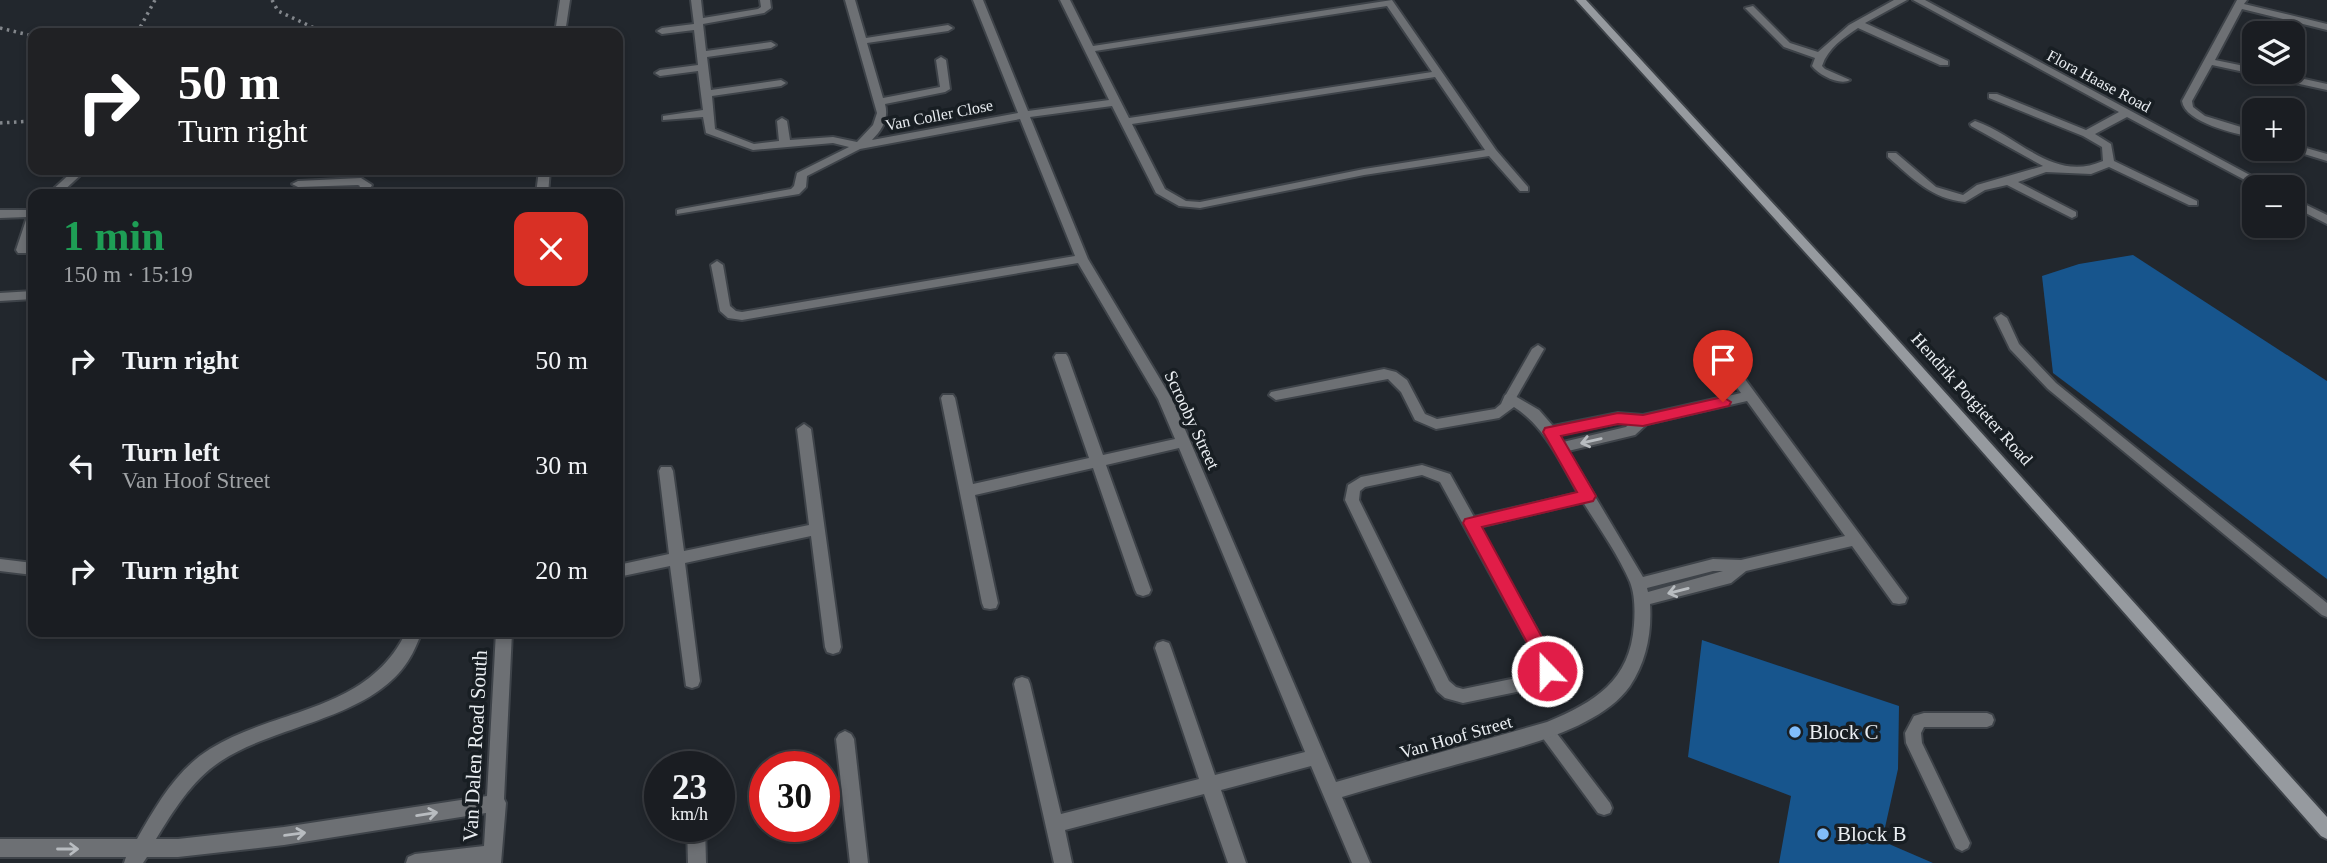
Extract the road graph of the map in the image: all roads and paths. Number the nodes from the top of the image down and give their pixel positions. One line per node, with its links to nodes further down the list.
1 (155, 0): 21 (path)
2 (272, 0): 22 (path)
3 (565, 0): 23 (street)
4 (696, 0): 17 (street)
5 (765, 0): 17 (street)
6 (850, 0): 27 (street)
7 (978, 0): 49 (street, Scrooby Street)
8 (1065, 0): 29 (street)
9 (1581, 0): 130 (main road, Hendrik Potgieter Road)
10 (1872, 0): 16 (street)
11 (1902, 0): 16 (street)
12 (1918, 0): 48 (street, Flora Haase Road)
13 (1388, 2): 29 (street); 38 (street)
14 (2241, 3): 19 (street); 33 (street)
15 (1750, 8): 31 (street)
16 (1884, 8): 18 (street)
17 (699, 24): 25 (street); 30 (street)
18 (1858, 24): 31 (street); 34 (street)
19 (2327, 27)
20 (0, 28): 26 (path)
21 (140, 28)
22 (314, 28)
23 (561, 28)
24 (948, 28): 27 (street)
25 (662, 31)
26 (28, 35)
27 (862, 41): 45 (street)
28 (771, 45): 30 (street)
29 (1090, 48): 46 (street)
30 (702, 55): 35 (street)
31 (1820, 56): 39 (street)
32 (941, 60): 45 (street)
33 (2207, 61): 36 (street); 56 (street)
34 (1944, 63)
35 (703, 67): 37 (street); 43 (street)
36 (2242, 68)
37 (660, 73)
38 (1438, 74): 54 (street); 61 (street)
39 (1845, 80)
40 (2305, 82): 42 (street)
41 (781, 83): 43 (street)
42 (2327, 87)
43 (706, 94): 47 (street)
44 (1993, 96): 57 (street)
45 (880, 102): 59 (street)
46 (1115, 102): 49 (street, Van Coller Close); 54 (street)
47 (708, 113): 50 (street); 58 (street)
48 (2126, 113): 57 (street); 67 (street, Flora Haase Road)
49 (1025, 114): 59 (street, Van Coller Close); 82 (street, Scrooby Street)
50 (667, 118)
51 (28, 121): 53 (path)
52 (782, 121): 58 (street)
53 (0, 122)
54 (1125, 122): 61 (street)
55 (1975, 124): 65 (street)
56 (2242, 131)
57 (2087, 134): 64 (street)
58 (785, 144): 59 (street)
59 (860, 146): 75 (street)
60 (2305, 151): 63 (street)
61 (1492, 152): 72 (street)
62 (1892, 155): 68 (street)
63 (2327, 158)
64 (2109, 163): 65 (street); 73 (street)
65 (2054, 168): 68 (street)
66 (75, 175): 70 (street)
67 (2243, 175)
68 (2008, 181): 78 (street)
69 (299, 184): 71 (street)
70 (59, 189)
71 (364, 189)
72 (1524, 189)
73 (2193, 203)
74 (2305, 208): 79 (street)
75 (681, 212)
76 (0, 214): 77 (street)
77 (28, 214)
78 (2072, 214)
79 (2327, 220)
80 (28, 230): 81 (street)
81 (22, 250)
82 (1082, 259): 83 (street); 97 (street, Scrooby Street)
83 (717, 265)
84 (28, 295): 85 (street)
85 (0, 297)
86 (2001, 318): 114 (lane)
87 (1714, 347): 91 (street)
88 (1538, 349): 93 (lane)
89 (1061, 357): 99 (street)
90 (1276, 395): 93 (street)
91 (1750, 396): 94 (street); 105 (street)
92 (948, 397): 101 (street)
93 (1510, 398): 96 (street)
94 (1643, 421): 96 (street); 98 (street, one-way to 98)
95 (804, 429): 104 (street)
96 (1550, 432): 98 (street)
97 (1183, 442): 99 (street); 124 (street, Scrooby Street)
98 (1560, 448): 102 (street)
99 (1098, 462): 101 (street); 110 (street)
100 (666, 471): 106 (street)
101 (968, 491): 113 (street)
102 (1587, 496): 103 (street); 111 (street)
103 (1471, 523): 103 (street)
104 (818, 529): 106 (street); 117 (street)
105 (1855, 538): 111 (street); 112 (street)
106 (677, 558): 109 (street); 119 (street)
107 (0, 565): 108 (street)
108 (28, 568)
109 (623, 570)
110 (1143, 590)
111 (1640, 592): 122 (street, Van Hoof Street)
112 (1899, 598)
113 (990, 603)
114 (2327, 611)
115 (413, 637): 134 (street)
116 (504, 637): 127 (street, Van Dalen Road South)
117 (833, 647)
118 (1163, 648): 125 (street)
119 (692, 681)
120 (1022, 684): 129 (street)
121 (1987, 720): 132 (lane)
122 (1547, 732): 126 (street, Van Hoof Street); 128 (lane)
123 (845, 739): 138 (street)
124 (1316, 757): 125 (street); 126 (street, Scrooby Street)
125 (1210, 784): 129 (street); 140 (street)
126 (1331, 792): 141 (street, Scrooby Street)
127 (497, 803): 134 (street, one-way to 127); 135 (street, Van Dalen Road South)
128 (1604, 808)
129 (1056, 824): 139 (street)
130 (2327, 830)
131 (697, 842): 137 (street)
132 (1962, 843)
133 (3, 853): 134 (street, one-way to 134)
134 (137, 856)
135 (491, 859): 136 (street)
136 (415, 863)
137 (698, 863)
138 (859, 863)
139 (1063, 863)
140 (1237, 863)
141 (1361, 863)

